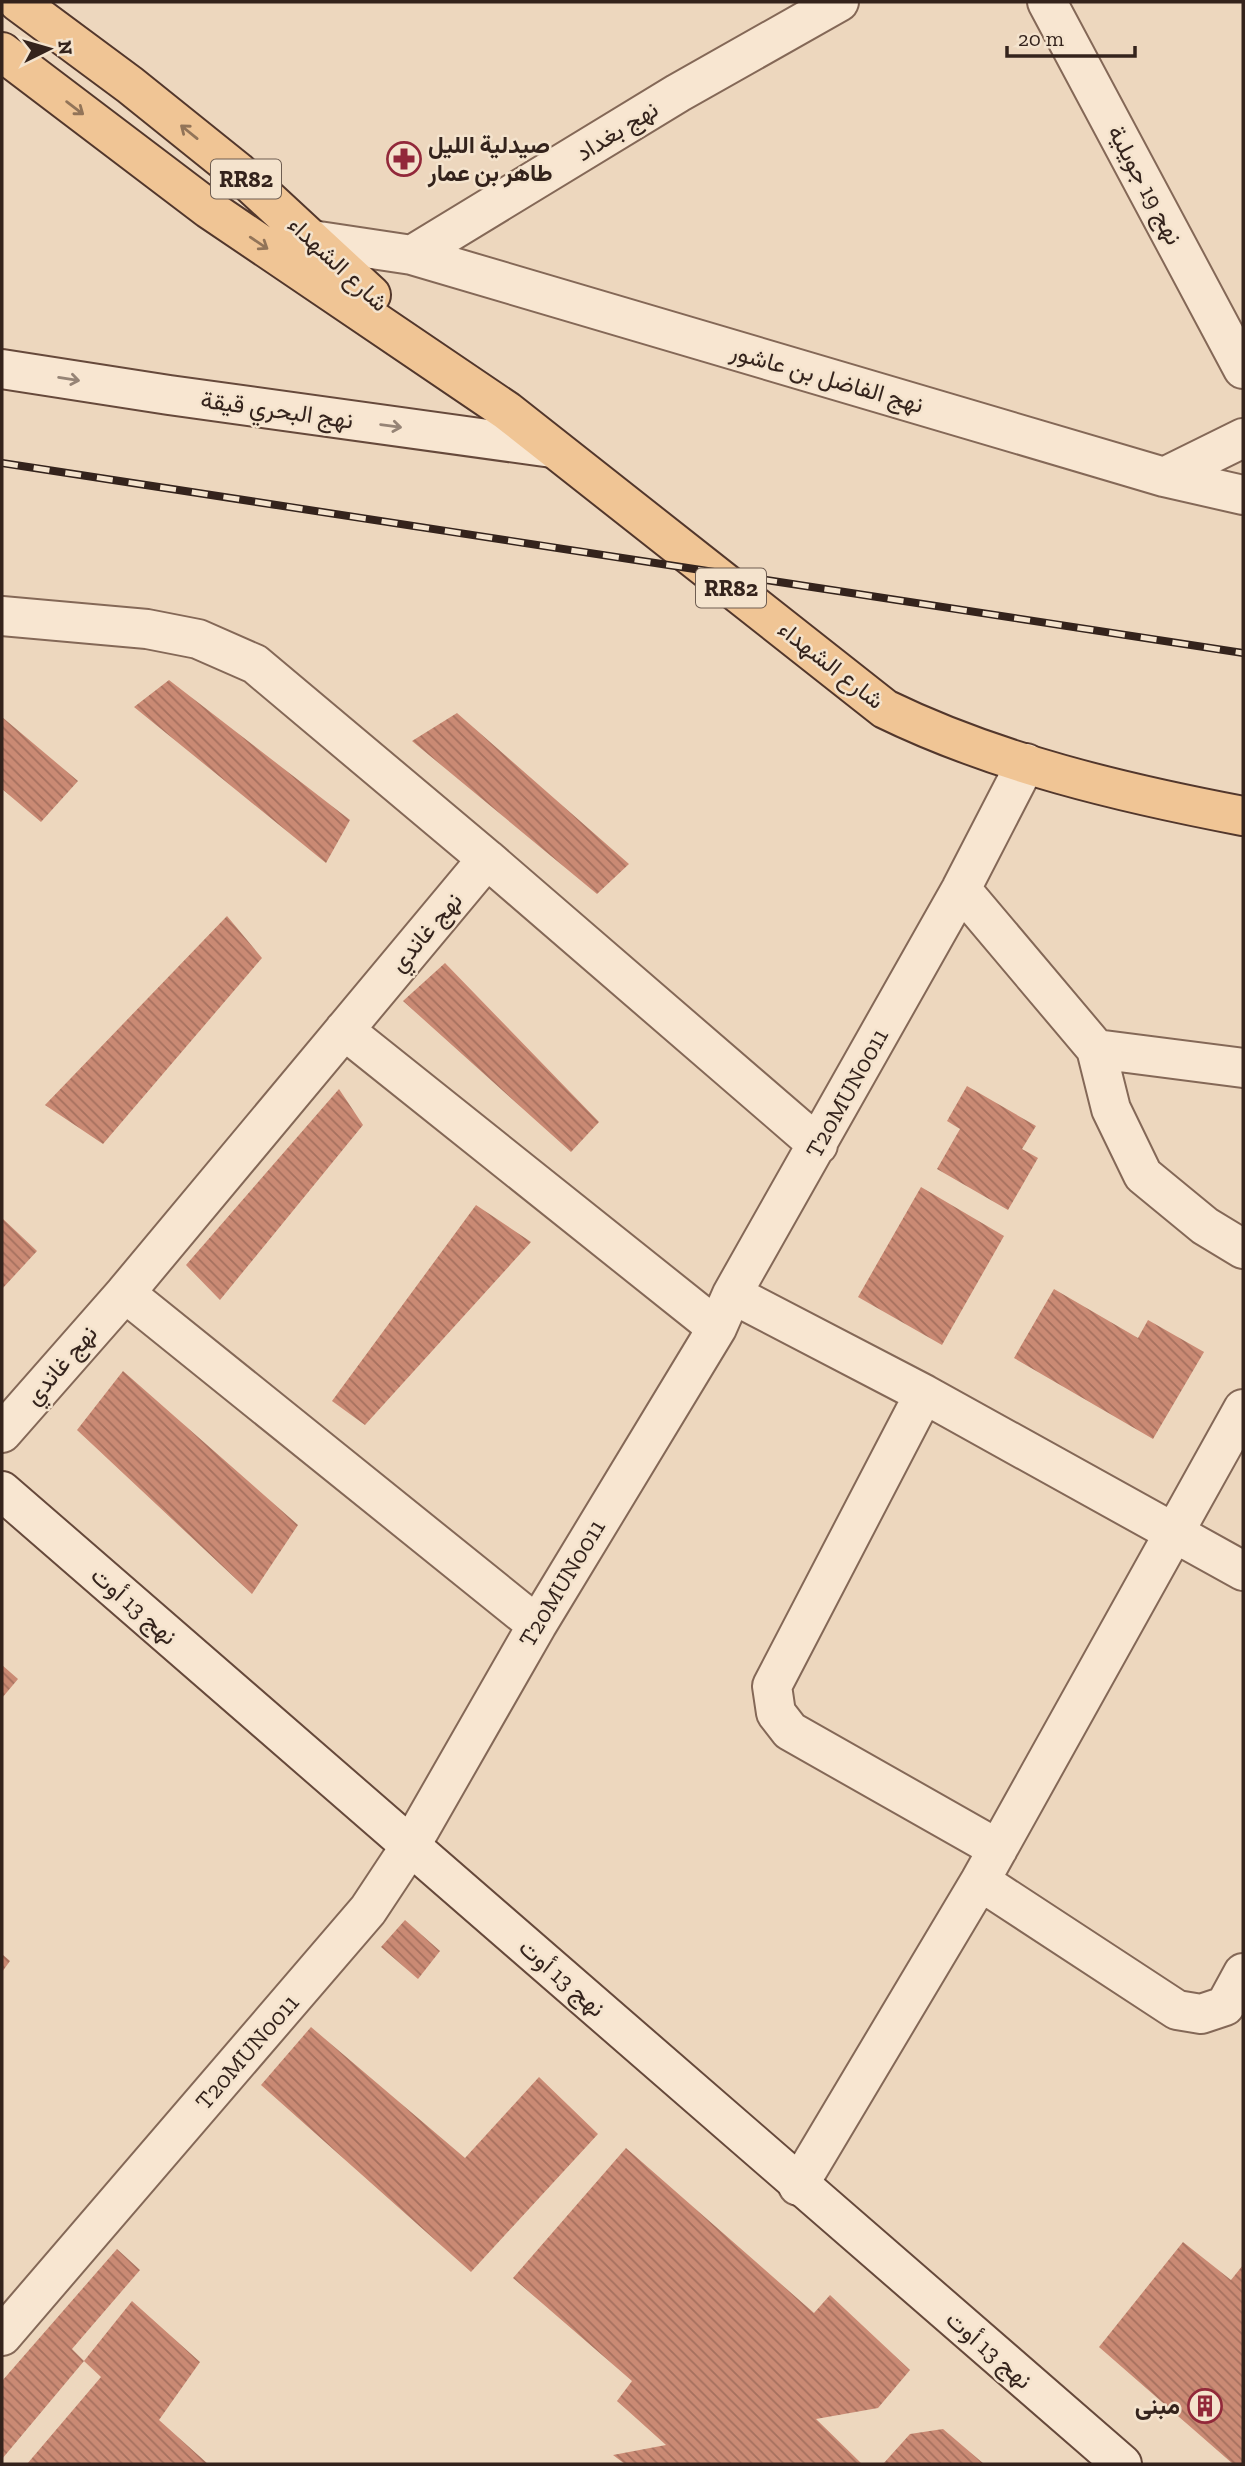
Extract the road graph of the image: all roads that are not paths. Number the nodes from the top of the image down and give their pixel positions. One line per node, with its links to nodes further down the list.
1 (18, 2): 5 (main road, شارع الشهداء / RR82, one-way to 1)
2 (839, 2): 6 (street, نهج بغداد)
3 (1047, 2): 8 (street, نهج 19 جويلية)
4 (2, 52): 9 (main road, شارع الشهداء / RR82, one-way to 9)
5 (312, 240): 6 (street); 9 (main road, شارع الشهداء / RR82)
6 (412, 255): 12 (street, نهج الفاضل بن عاشور)
7 (2, 369): 11 (street, نهج البحري قيقة, one-way to 11)
8 (1243, 369)
9 (458, 375): 11 (main road, شارع الشهداء / RR82)
10 (1243, 438): 12 (street)
11 (552, 448): 15 (main road, شارع الشهداء / RR82)
12 (1164, 477): 13 (street, نهج الفاضل بن عاشور)
13 (1243, 495)
14 (2, 616): 17 (street)
15 (1026, 763): 16 (main road, RR82); 18 (street, T20MUN0011)
16 (1243, 817)
17 (487, 859): 19 (street, نهج غاندي); 22 (street)
18 (961, 889): 20 (street); 22 (street, T20MUN0011)
19 (344, 1030): 24 (street, نهج غاندي); 25 (street)
20 (1096, 1049): 21 (street); 23 (street)
21 (1243, 1068)
22 (818, 1145): 25 (street, T20MUN0011)
23 (1243, 1248)
24 (125, 1293): 28 (street, نهج غاندي); 32 (street)
25 (724, 1311): 26 (street); 32 (street, T20MUN0011)
26 (924, 1394): 30 (street); 34 (street)
27 (1243, 1409): 30 (street)
28 (2, 1433)
29 (2, 1492): 33 (street, نهج 13 أوت)
30 (1174, 1532): 31 (street); 34 (street)
31 (1243, 1571)
32 (537, 1625): 33 (street, T20MUN0011)
33 (411, 1845): 36 (street, نهج 13 أوت); 37 (street, T20MUN0011)
34 (989, 1865): 35 (street); 36 (street)
35 (1243, 1973)
36 (798, 2186): 38 (street, نهج 13 أوت)
37 (2, 2336)
38 (1105, 2459)

